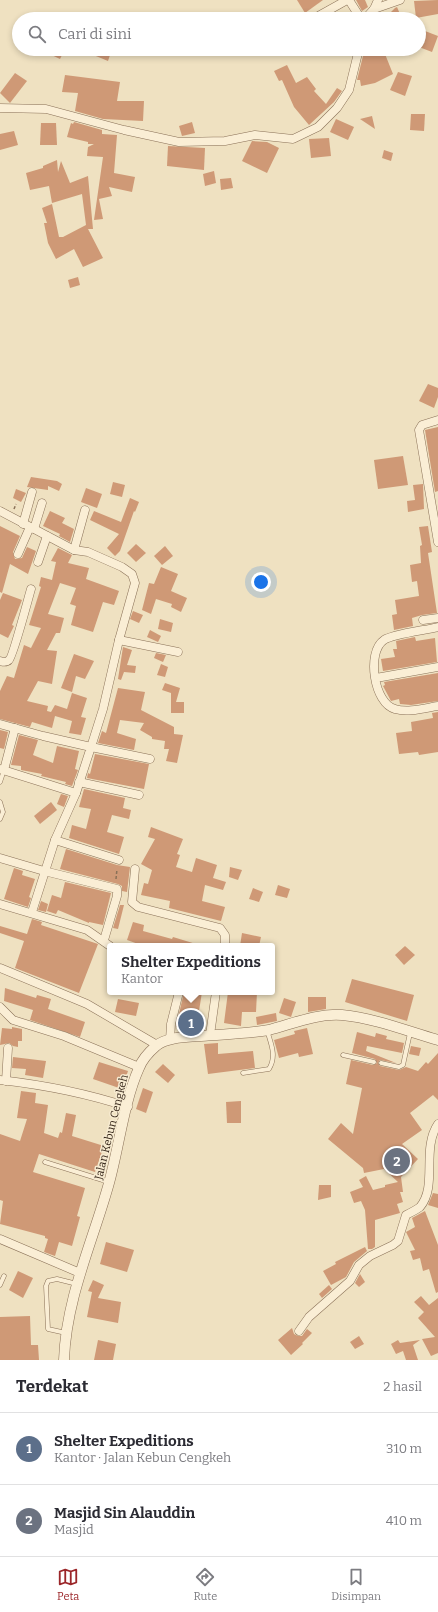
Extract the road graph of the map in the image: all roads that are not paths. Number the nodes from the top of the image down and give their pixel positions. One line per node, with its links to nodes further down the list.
1 (348, 0): 5 (street); 6 (street)
2 (378, 0): 4 (street)
3 (400, 0): 4 (street)
4 (374, 9): 7 (street)
5 (326, 12)
6 (356, 12)
7 (371, 12)
8 (357, 56): 9 (street)
9 (0, 108)
10 (438, 420): 17 (street)
11 (32, 492): 15 (street)
12 (42, 503): 15 (street)
13 (86, 510): 18 (street)
14 (0, 511): 15 (street)
15 (29, 527): 16 (street); 19 (street)
16 (47, 536): 18 (street); 20 (street)
17 (438, 542)
18 (74, 550): 25 (street)
19 (18, 554)
20 (38, 562)
21 (31, 589): 27 (street)
22 (438, 618): 23 (street)
23 (423, 620)
24 (438, 627): 29 (street)
25 (119, 640): 26 (street); 33 (street)
26 (178, 652)
27 (0, 661)
28 (438, 667): 29 (street)
29 (376, 678): 30 (street)
30 (438, 706)
31 (0, 724): 32 (street)
32 (15, 728): 33 (street); 35 (street)
33 (91, 747): 34 (street); 37 (street)
34 (150, 759)
35 (2, 769): 36 (lane); 38 (street)
36 (0, 782)
37 (79, 782): 38 (street); 39 (street)
38 (76, 793): 42 (street)
39 (139, 795)
40 (0, 802): 41 (lane)
41 (0, 819)
42 (55, 840): 44 (street); 46 (street)
43 (0, 858): 46 (street)
44 (119, 860)
45 (135, 869): 50 (street)
46 (44, 871): 48 (street); 49 (street)
47 (0, 904): 48 (street)
48 (32, 912): 49 (street)
49 (107, 943)
50 (225, 943)
51 (0, 968): 60 (street)
52 (178, 995): 58 (street)
53 (216, 995): 57 (street)
54 (0, 1007): 65 (street)
55 (267, 1030): 56 (street, Jalan Kebun Cengkeh); 57 (street, Jalan Kebun Cengkeh); 66 (lane)
56 (410, 1032): 59 (street, Jalan Kebun Cengkeh); 64 (lane)
57 (210, 1035): 58 (street, Jalan Kebun Cengkeh)
58 (170, 1040): 60 (street, Jalan Kebun Cengkeh)
59 (438, 1040)
60 (157, 1045): 65 (street, Jalan Kebun Cengkeh)
61 (8, 1048): 67 (street)
62 (343, 1055): 63 (lane)
63 (374, 1062)
64 (381, 1063)
65 (139, 1067): 68 (street, Jalan Kebun Cengkeh)
66 (243, 1073)
67 (3, 1080): 68 (street)
68 (128, 1107): 71 (street, Jalan Kebun Cengkeh)
69 (438, 1124): 77 (street)
70 (45, 1162): 71 (lane)
71 (109, 1182): 73 (street, Jalan Kebun Cengkeh)
72 (0, 1239): 73 (street)
73 (80, 1273): 75 (street, Jalan Kebun Cengkeh)
74 (4, 1276): 76 (lane)
75 (77, 1284): 78 (street, Jalan Kebun Cengkeh); 78 (lane)
76 (0, 1285)
77 (299, 1331)
78 (66, 1333): 79 (street, Jalan Kebun Cengkeh)
79 (64, 1360)

